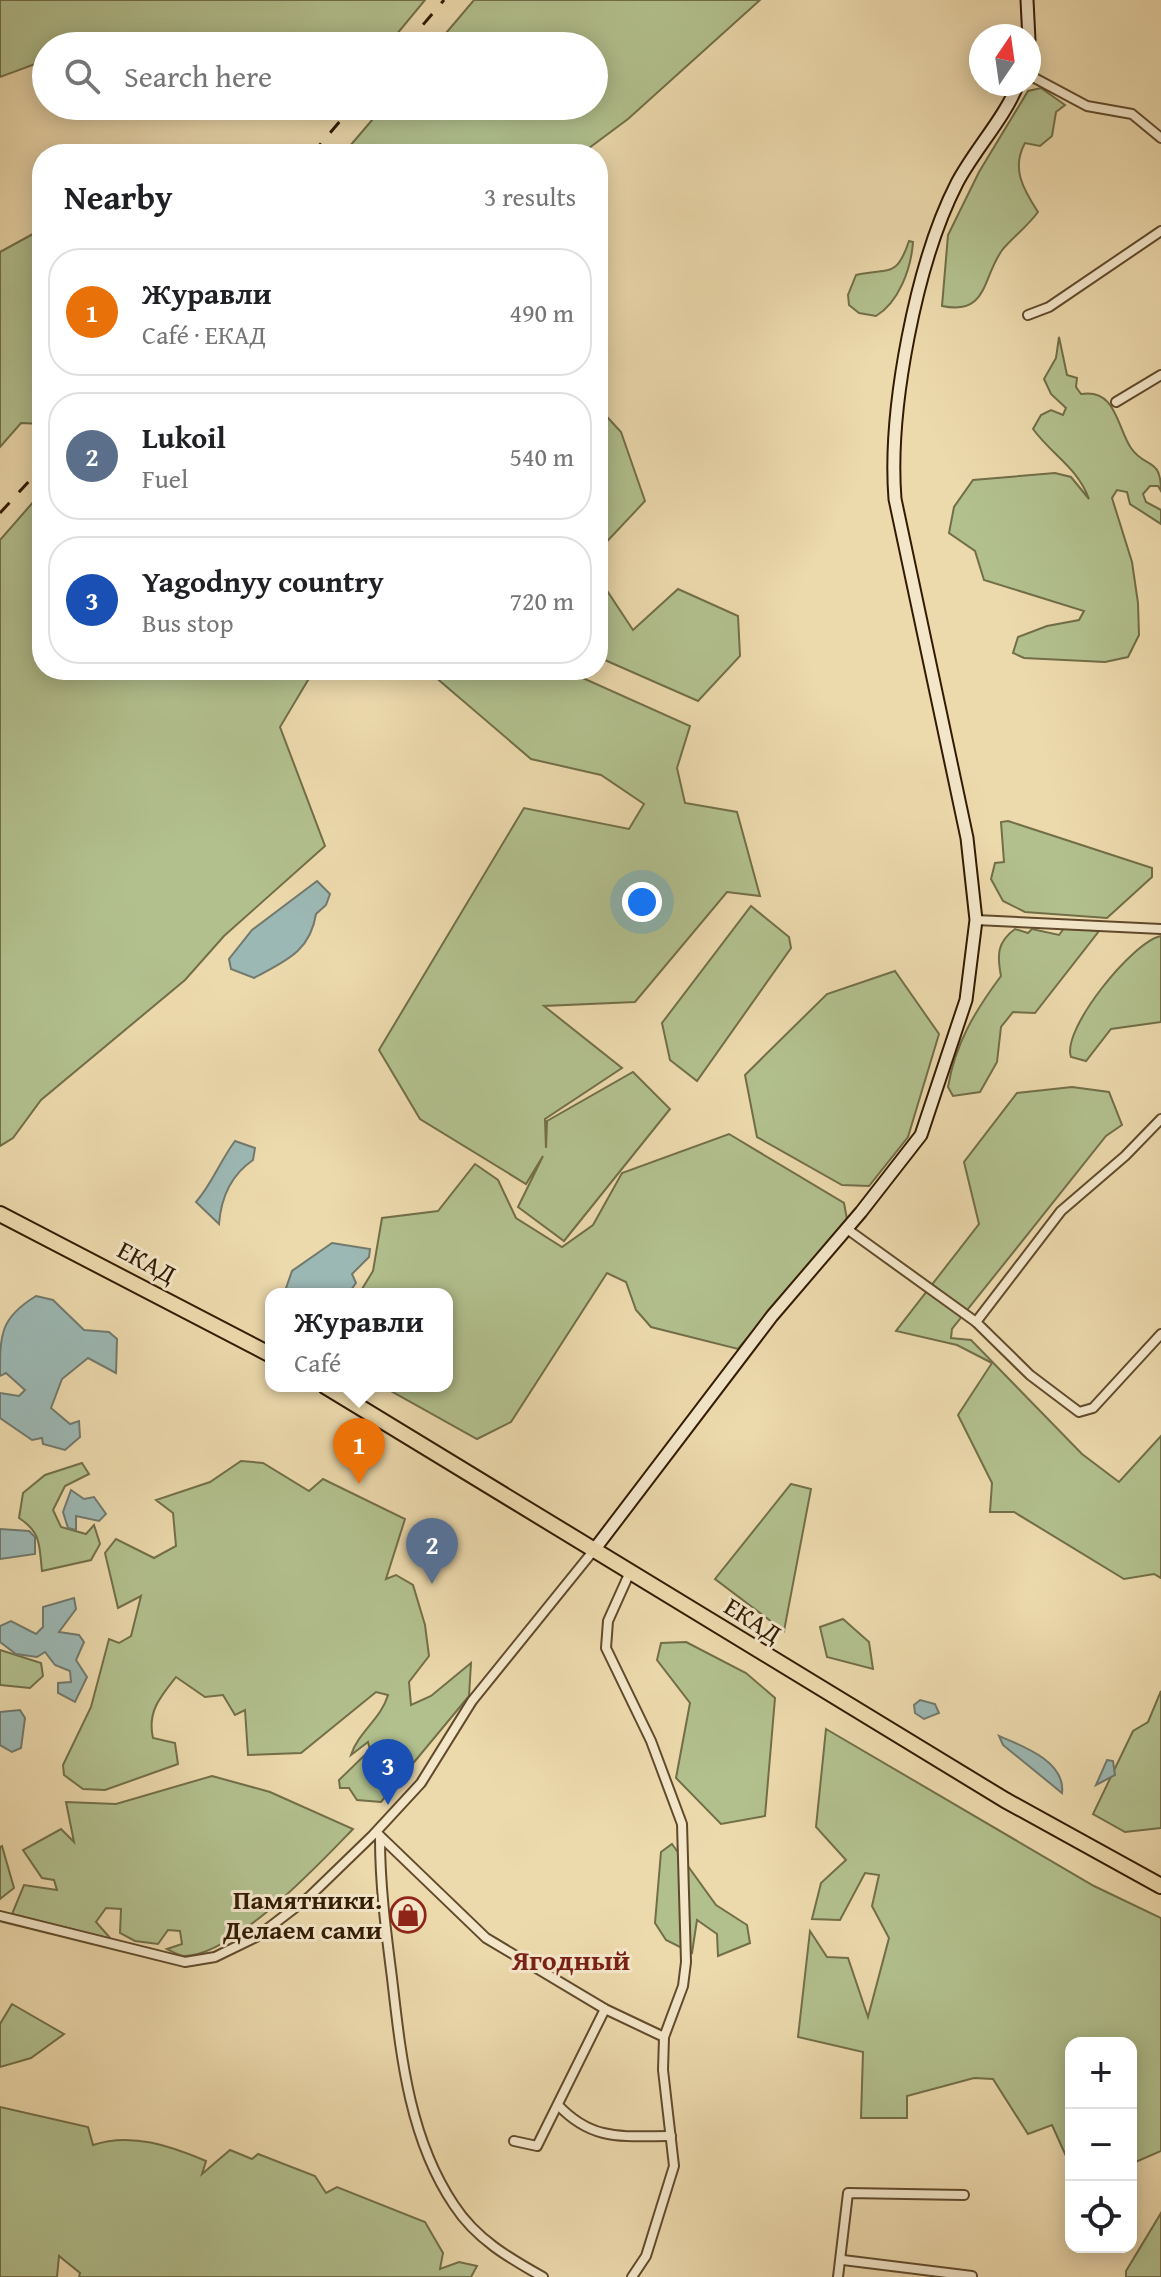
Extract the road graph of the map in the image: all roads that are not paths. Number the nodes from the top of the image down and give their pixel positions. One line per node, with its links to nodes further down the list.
1 (1027, 0): 2 (street)
2 (1028, 24)
3 (1041, 81): 5 (street)
4 (1011, 96): 10 (street)
5 (1161, 138)
6 (1161, 231): 7 (street)
7 (1028, 315)
8 (1161, 375): 9 (street)
9 (1116, 402)
10 (976, 920): 11 (street); 14 (street)
11 (1161, 929)
12 (1161, 1119): 15 (street)
13 (0, 1214): 17 (highway, ЕКАД)
14 (847, 1229): 15 (street); 19 (street)
15 (976, 1322): 16 (street)
16 (1161, 1334)
17 (265, 1352)
18 (335, 1392): 19 (highway, ЕКАД)
19 (594, 1550): 20 (highway, ЕКАД); 23 (street)
20 (630, 1572): 22 (street); 24 (highway, ЕКАД)
21 (607, 1604): 22 (street)
22 (610, 1617): 27 (street)
23 (379, 1834): 25 (street); 26 (street); 34 (street)
24 (1161, 1886)
25 (0, 1916)
26 (605, 2009): 27 (street); 28 (street)
27 (664, 2037): 29 (street)
28 (558, 2105): 29 (street); 30 (street)
29 (671, 2136): 35 (street)
30 (514, 2141)
31 (964, 2195): 32 (street)
32 (843, 2260): 33 (street); 36 (street)
33 (972, 2276)
34 (543, 2277)
35 (632, 2277)
36 (838, 2277)

